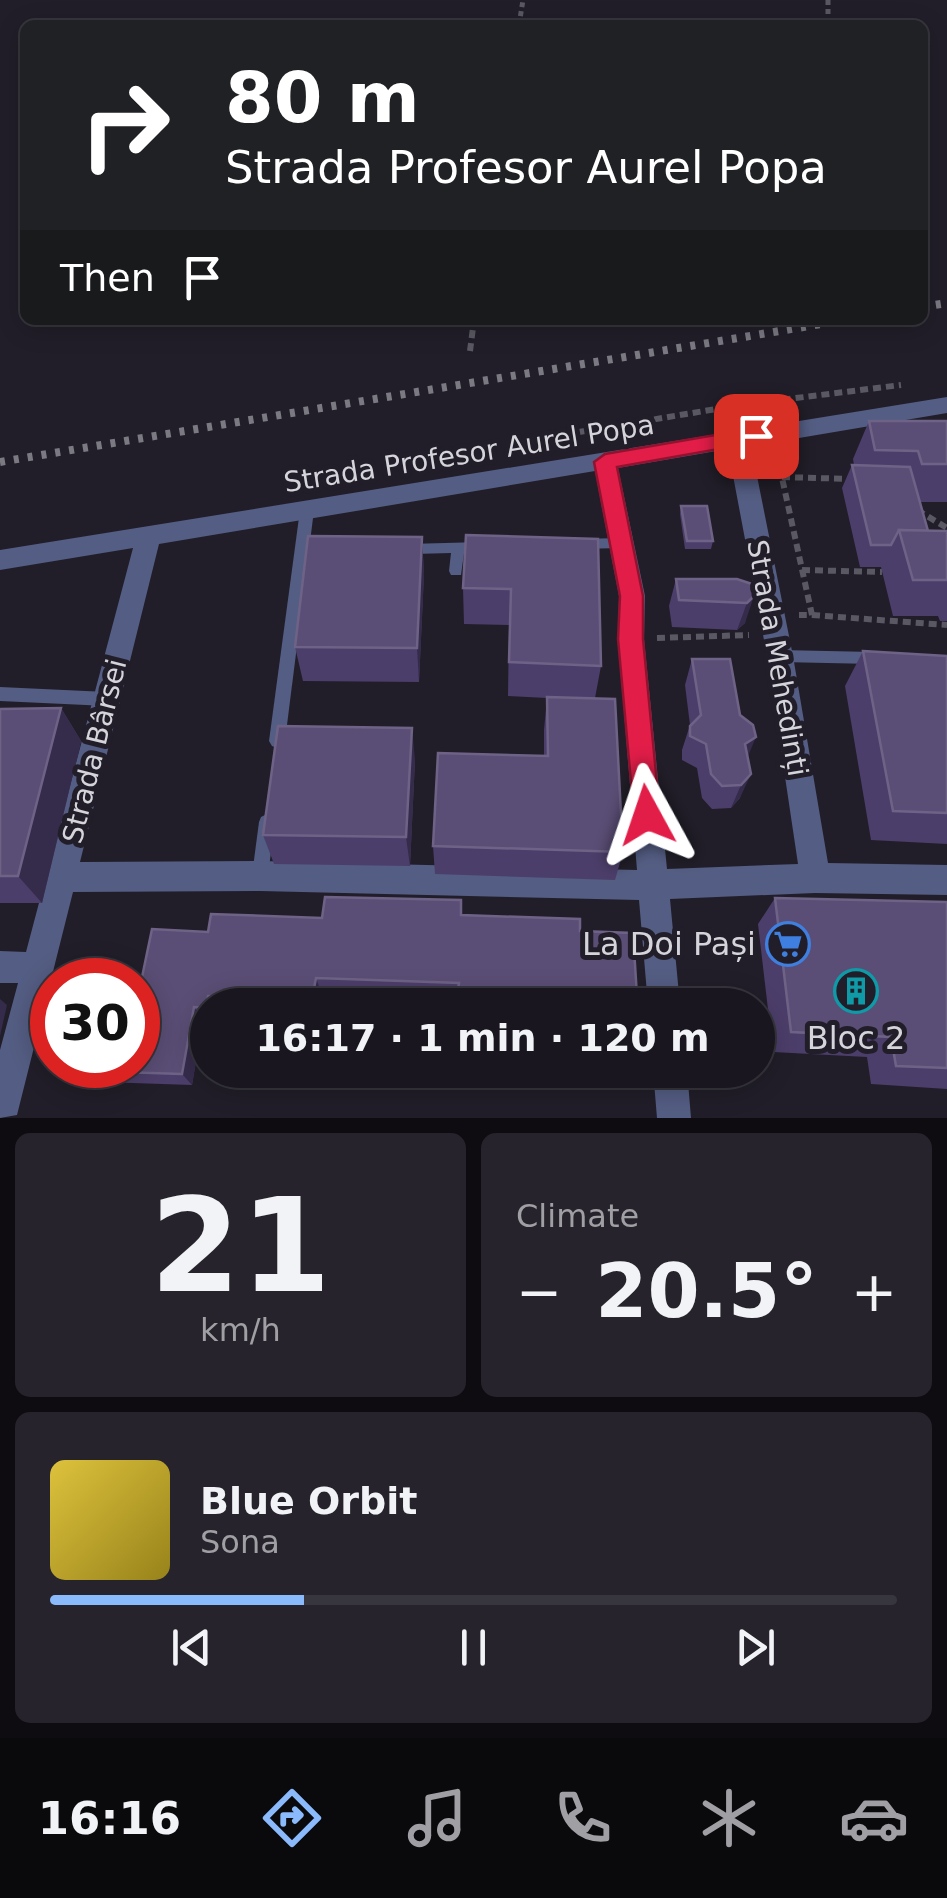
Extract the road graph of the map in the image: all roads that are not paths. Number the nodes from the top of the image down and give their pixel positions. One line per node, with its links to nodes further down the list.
1 (947, 405): 2 (street, Strada Profesor Aurel Popa)
2 (738, 439): 3 (street, Strada Profesor Aurel Popa); 13 (street, Strada Mehedinți)
3 (605, 462): 4 (street, Strada Profesor Aurel Popa); 6 (street)
4 (307, 510): 5 (street, Strada Profesor Aurel Popa); 17 (lane)
5 (149, 534): 10 (street, Strada Profesor Aurel Popa); 16 (street, Strada Bârsei)
6 (622, 543): 7 (lane); 23 (street)
7 (556, 545)
8 (498, 546): 9 (lane)
9 (458, 548): 11 (lane); 12 (lane)
10 (0, 560)
11 (408, 569)
12 (456, 571)
13 (780, 635): 14 (lane); 21 (street, Strada Mehedinți)
14 (889, 659)
15 (0, 694): 16 (lane)
16 (107, 699): 20 (street, Strada Bârsei)
17 (275, 760)
18 (270, 799): 19 (lane)
19 (260, 876): 20 (street); 23 (street)
20 (62, 877): 24 (street, Strada Bârsei)
21 (816, 878): 22 (street); 23 (street)
22 (947, 880)
23 (654, 885): 27 (street)
24 (41, 958)
25 (0, 967): 26 (street)
26 (30, 968)
27 (663, 988)
28 (30, 999): 30 (street, Strada Bârsei)
29 (672, 1088): 31 (street)
30 (0, 1116)
31 (674, 1118)

